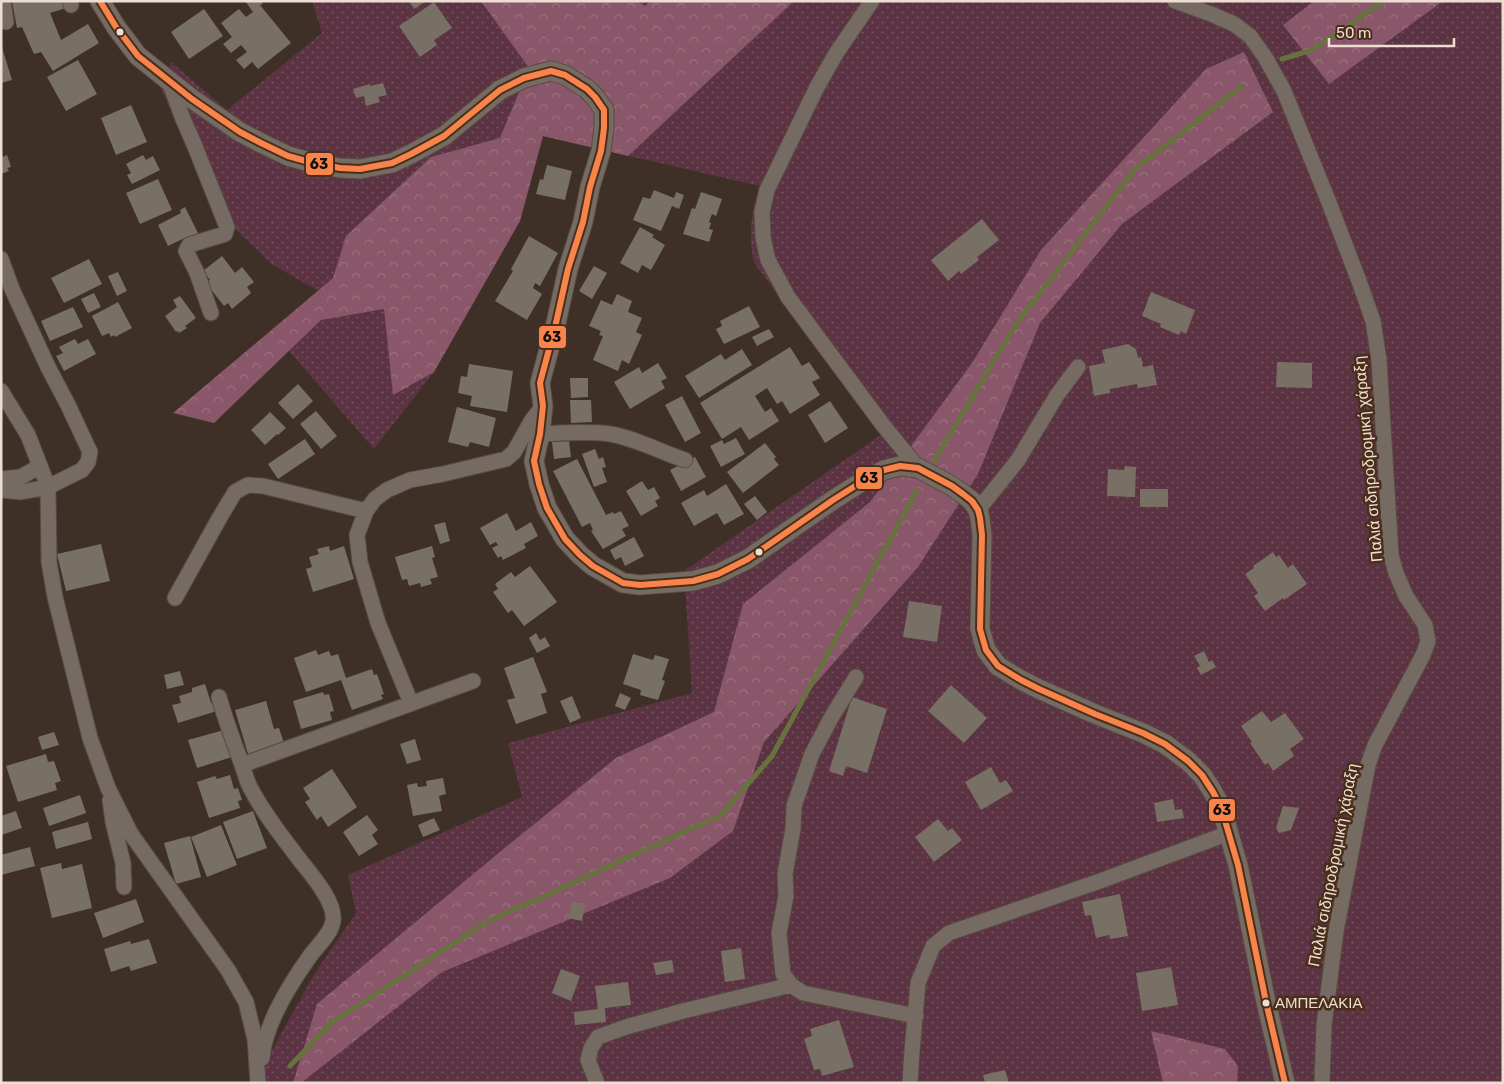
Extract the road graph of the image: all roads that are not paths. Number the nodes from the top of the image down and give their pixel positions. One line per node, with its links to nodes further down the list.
1 (3, 1): 5 (street)
2 (100, 1): 6 (street)
3 (872, 1): 15 (street)
4 (1175, 1): 36 (street, Παλιά σιδηροδρομική χάραξη)
5 (6, 22)
6 (169, 81): 8 (street); 11 (street)
7 (1, 259): 17 (street)
8 (211, 313)
9 (1078, 367): 19 (street)
10 (1, 391): 14 (street)
11 (543, 406): 12 (street); 20 (street)
12 (540, 434): 13 (street); 15 (street)
13 (684, 460)
14 (40, 466): 16 (street); 17 (street)
15 (918, 468): 19 (street)
16 (1, 479)
17 (48, 487): 18 (street); 27 (street)
18 (1, 490)
19 (978, 510): 28 (street)
20 (366, 511): 21 (street); 25 (street)
21 (175, 598)
22 (856, 677): 30 (street)
23 (473, 681): 25 (street)
24 (219, 697): 26 (street)
25 (411, 703): 26 (street)
26 (242, 764): 32 (street)
27 (108, 788): 29 (street); 32 (street)
28 (1230, 833): 31 (street); 35 (street)
29 (124, 887)
30 (791, 985): 31 (street); 33 (street)
31 (916, 1016): 34 (street)
32 (258, 1082)
33 (597, 1083)
34 (910, 1083)
35 (1285, 1083)
36 (1322, 1083)

